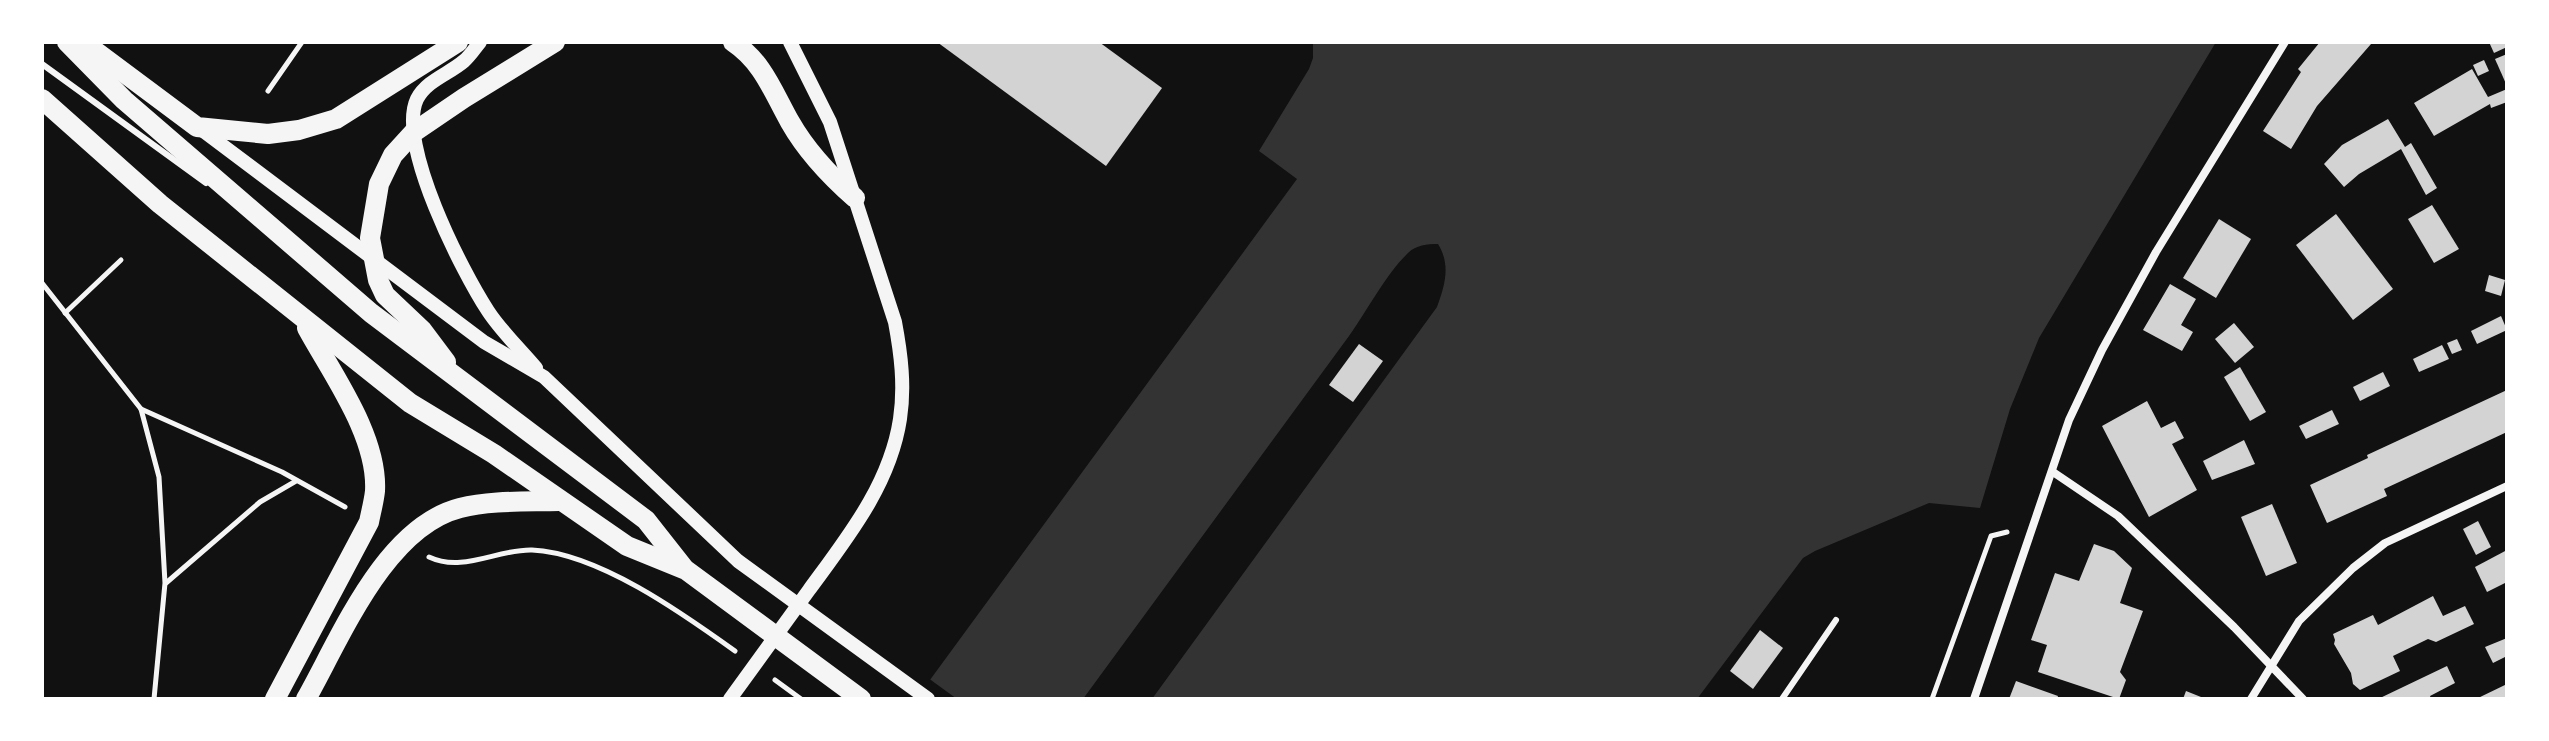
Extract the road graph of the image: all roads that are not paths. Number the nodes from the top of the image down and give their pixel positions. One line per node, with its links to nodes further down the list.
1 (67, 42): 14 (main road)
2 (83, 42): 11 (main road)
3 (458, 42): 11 (main road)
4 (480, 42): 12 (street)
5 (555, 42): 12 (main road)
6 (733, 42): 13 (main road)
7 (790, 42): 13 (street)
8 (2285, 42): 19 (street)
9 (42, 64): 14 (lane)
10 (45, 97): 16 (main road)
11 (197, 127): 15 (street)
12 (414, 132): 15 (main road); 17 (street)
13 (855, 198): 27 (street)
14 (293, 247): 18 (main road)
15 (372, 258): 17 (street); 18 (main road)
16 (301, 317): 21 (main road); 25 (main road)
17 (544, 377): 29 (street)
18 (460, 381): 22 (main road)
19 (2053, 472): 24 (street); 31 (street)
20 (2507, 486): 24 (street)
21 (559, 501): 22 (main road); 26 (main road)
22 (686, 570): 28 (main road)
23 (1836, 620): 30 (lane)
24 (2271, 666): 32 (street); 33 (street)
25 (275, 699)
26 (306, 699)
27 (730, 699)
28 (861, 699)
29 (928, 699)
30 (1782, 699)
31 (1974, 699)
32 (2251, 699)
33 (2303, 699)

